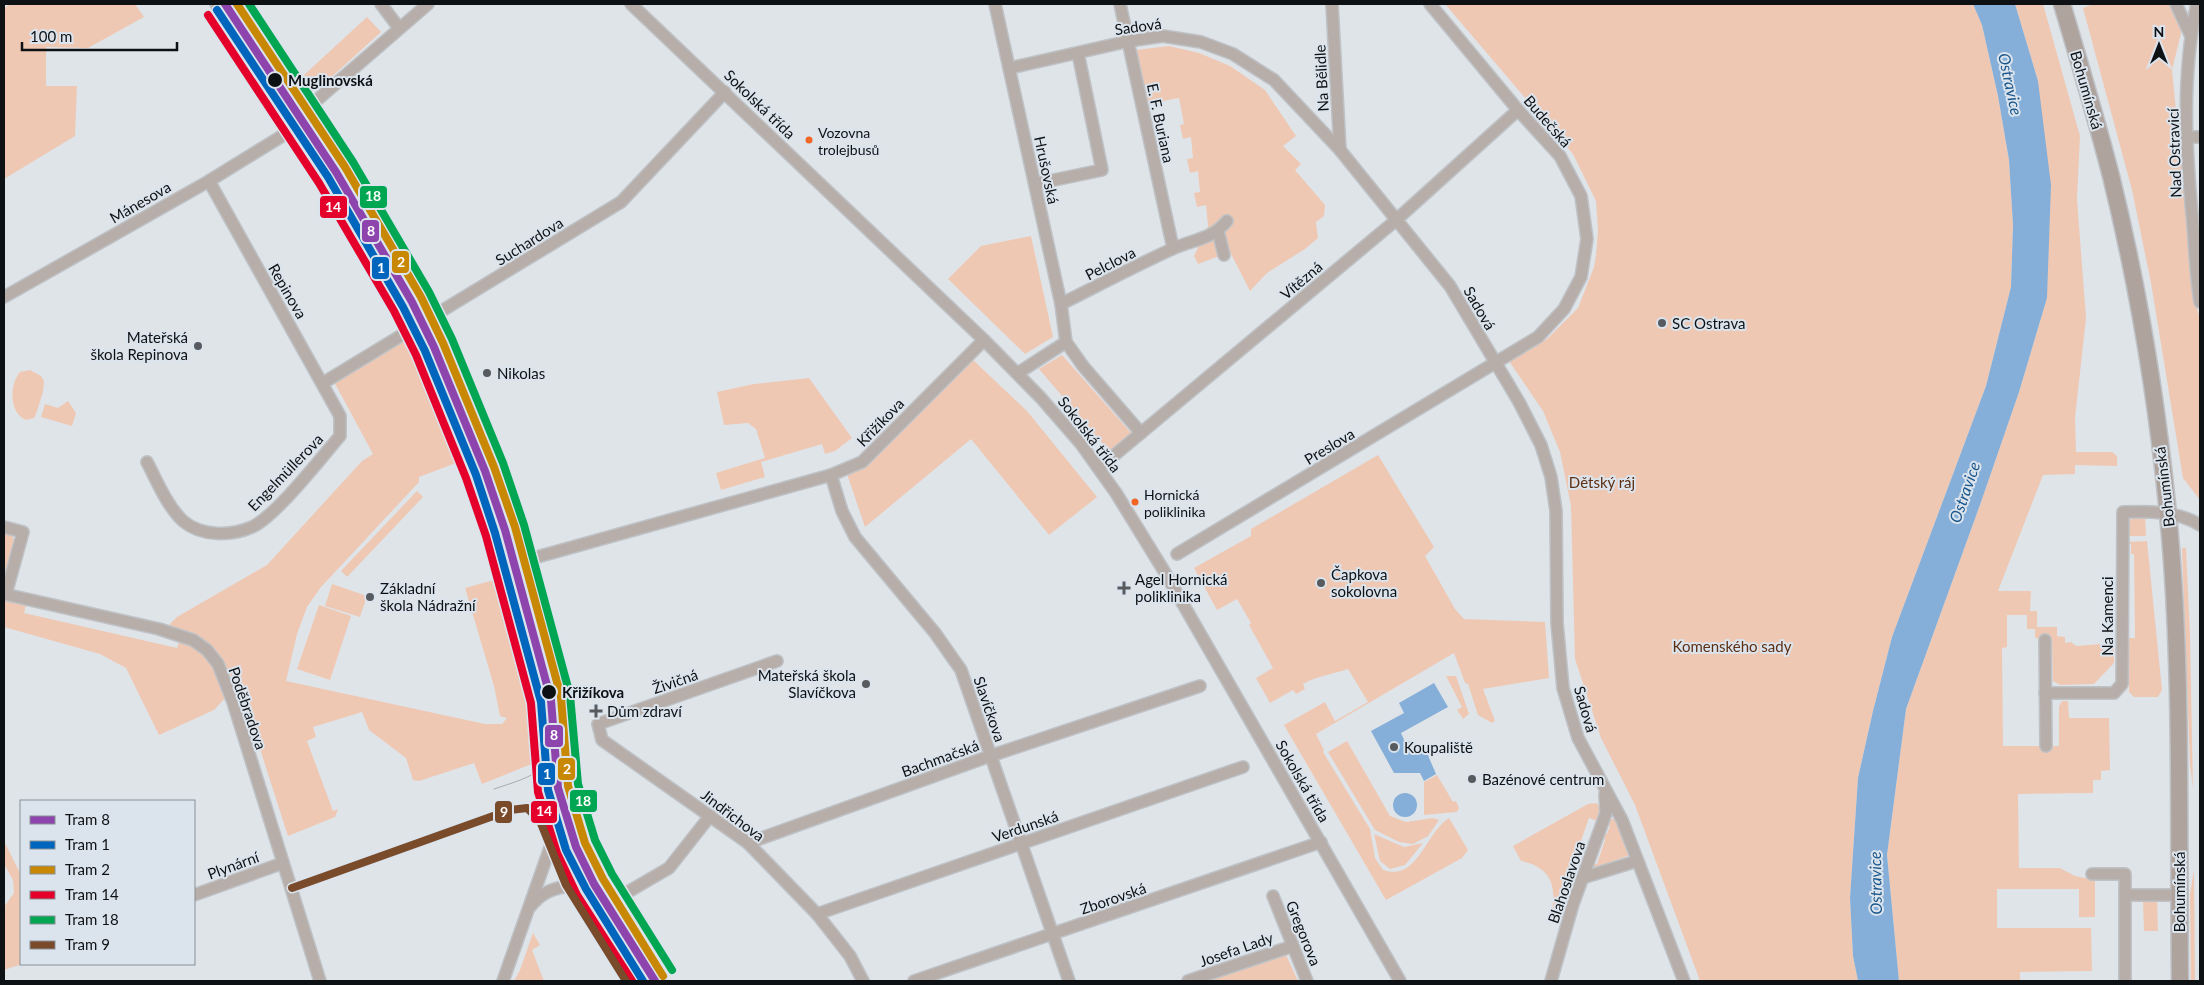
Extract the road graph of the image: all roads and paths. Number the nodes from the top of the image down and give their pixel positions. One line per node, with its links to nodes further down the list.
1 (216, 4): 21 (street)
2 (244, 4): 19 (street)
3 (381, 4): 13 (street)
4 (428, 4): 13 (street)
5 (631, 4): 18 (street, Sokolská třída)
6 (995, 4): 17 (street, Hrušovská)
7 (1120, 4): 15 (street, E. F. Buriana)
8 (1332, 4): 24 (street, Na Bělidle)
9 (1430, 4): 20 (street, Budečská)
10 (2062, 4): 47 (main road, Bohumínská)
11 (2176, 4): 14 (street)
12 (2197, 4): 14 (street, Nad Ostravicí)
13 (399, 28): 19 (street)
14 (2190, 34): 22 (street, Nad Ostravicí)
15 (1128, 41): 16 (street, Sadová); 24 (street, Sadová); 30 (street, E. F. Buriana)
16 (1078, 53): 17 (street, Sadová); 26 (street)
17 (1010, 68): 26 (street, Hrušovská)
18 (726, 92): 35 (street, Suchardova); 37 (street, Sokolská třída)
19 (311, 108): 21 (street); 35 (street)
20 (1518, 110): 28 (street, Vítězná); 39 (street, Budečská)
21 (300, 125): 25 (street, Mánesova); 36 (street)
22 (2186, 137): 23 (street); 33 (street, Nad Ostravicí)
23 (2200, 137)
24 (1340, 150): 28 (street, Sadová)
25 (208, 181): 32 (street, Mánesova); 41 (street, Repinova)
26 (1035, 184): 34 (street, Hrušovská)
27 (1227, 221): 29 (street)
28 (1396, 221): 39 (street, Sadová); 43 (street, Vítězná)
29 (1218, 232): 30 (street); 31 (street)
30 (1173, 248): 34 (street, Pelclova)
31 (1224, 255)
32 (4, 297)
33 (2200, 302)
34 (1060, 304): 38 (street, Hrušovská)
35 (433, 317): 36 (street, Suchardova); 51 (street)
36 (420, 326): 41 (street, Suchardova); 59 (street)
37 (984, 340): 40 (street, Sokolská třída); 46 (street, Křižíkova)
38 (1066, 342): 40 (street); 43 (street)
39 (1494, 363): 50 (street, Preslova); 62 (street, Sadová)
40 (1018, 373): 45 (street, Sokolská třída)
41 (323, 383): 42 (street, Repinova)
42 (340, 416): 44 (street, Engelmüllerova)
43 (1141, 433): 45 (street, Vítězná)
44 (147, 462)
45 (1099, 468): 65 (street, Sokolská třída)
46 (831, 474): 51 (street, Křižíkova); 60 (street, Slavíčkova)
47 (2168, 514): 48 (street); 56 (street, Na Kamenci); 74 (main road, Bohumínská)
48 (2200, 525)
49 (4, 527): 52 (street)
50 (1177, 554)
51 (523, 563): 59 (street)
52 (5, 594): 69 (street, Poděbradova)
53 (2045, 640): 56 (street)
54 (777, 661): 57 (street, Živičná)
55 (1200, 686): 60 (street, Bachmačská)
56 (2045, 694): 58 (street)
57 (602, 740): 64 (street, Jindřichova)
58 (2046, 746)
59 (558, 752): 63 (street)
60 (990, 756): 66 (street, Bachmačská); 67 (street, Slavíčkova)
61 (1243, 767): 67 (street, Verdunská)
62 (1605, 792): 68 (street, Sadová); 71 (street, Blahoslavova)
63 (568, 813): 76 (street); 77 (street)
64 (710, 816): 66 (street, Jindřichova); 76 (street)
65 (1321, 842): 79 (street, Zborovská); 89 (street, Sokolská třída)
66 (748, 843): 78 (street, Jindřichova)
67 (1021, 844): 78 (street, Verdunská); 79 (street, Slavíčkova)
68 (1637, 861): 71 (street); 91 (street, Sadová)
69 (283, 863): 72 (street, Plynární); 81 (street, Poděbradova)
70 (2092, 874): 73 (street)
71 (1582, 878): 90 (street, Blahoslavova)
72 (195, 895)
73 (2125, 895): 74 (street); 92 (street)
74 (2179, 895): 93 (main road, Bohumínská)
75 (1273, 896): 80 (street, Gregorova)
76 (609, 903): 77 (street); 83 (street)
77 (528, 910): 82 (street)
78 (817, 914): 84 (street, Jindřichova)
79 (1053, 935): 85 (street, Zborovská); 86 (street, Slavíčkova)
80 (1293, 946): 87 (street, Josefa Lady); 88 (street, Gregorova)
81 (320, 981)
82 (502, 981)
83 (658, 981)
84 (863, 981)
85 (914, 981)
86 (1069, 981)
87 (1188, 981)
88 (1307, 981)
89 (1400, 981)
90 (1551, 981)
91 (1684, 981)
92 (2126, 981)
93 (2180, 981)

